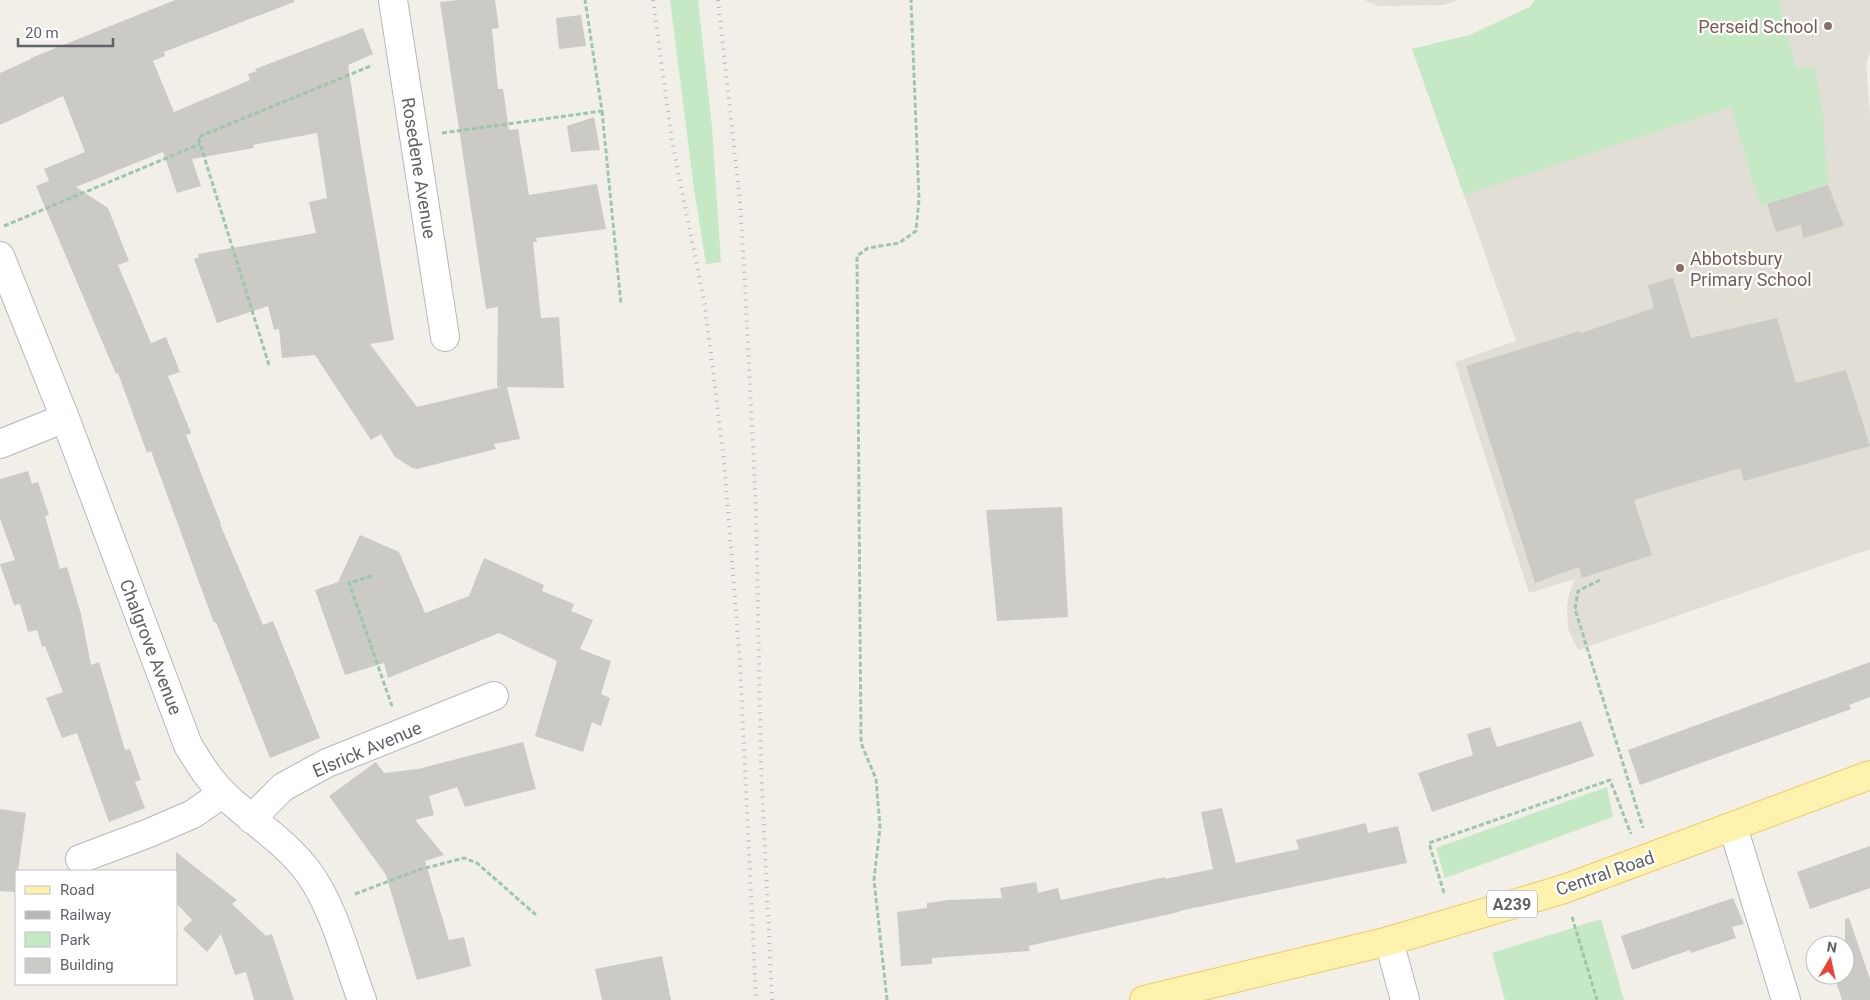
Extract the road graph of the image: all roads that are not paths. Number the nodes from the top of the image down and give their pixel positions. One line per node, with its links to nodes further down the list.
1 (393, 0): 3 (street, Rosedene Avenue)
2 (0, 256): 4 (street, Chalgrove Avenue)
3 (445, 337)
4 (65, 418): 5 (street); 8 (street, Chalgrove Avenue)
5 (0, 444)
6 (494, 696): 9 (street, Elsrick Avenue)
7 (1870, 775): 10 (main road, Central Road / A239)
8 (223, 793): 9 (street, Chalgrove Avenue); 11 (street)
9 (251, 818): 13 (street, Chalgrove Avenue)
10 (1733, 827): 12 (main road, Central Road / A239); 16 (street)
11 (80, 859)
12 (1389, 941): 14 (main road, Central Road / A239); 15 (street)
13 (362, 1000)
14 (1144, 1000)
15 (1405, 1000)
16 (1786, 1000)

